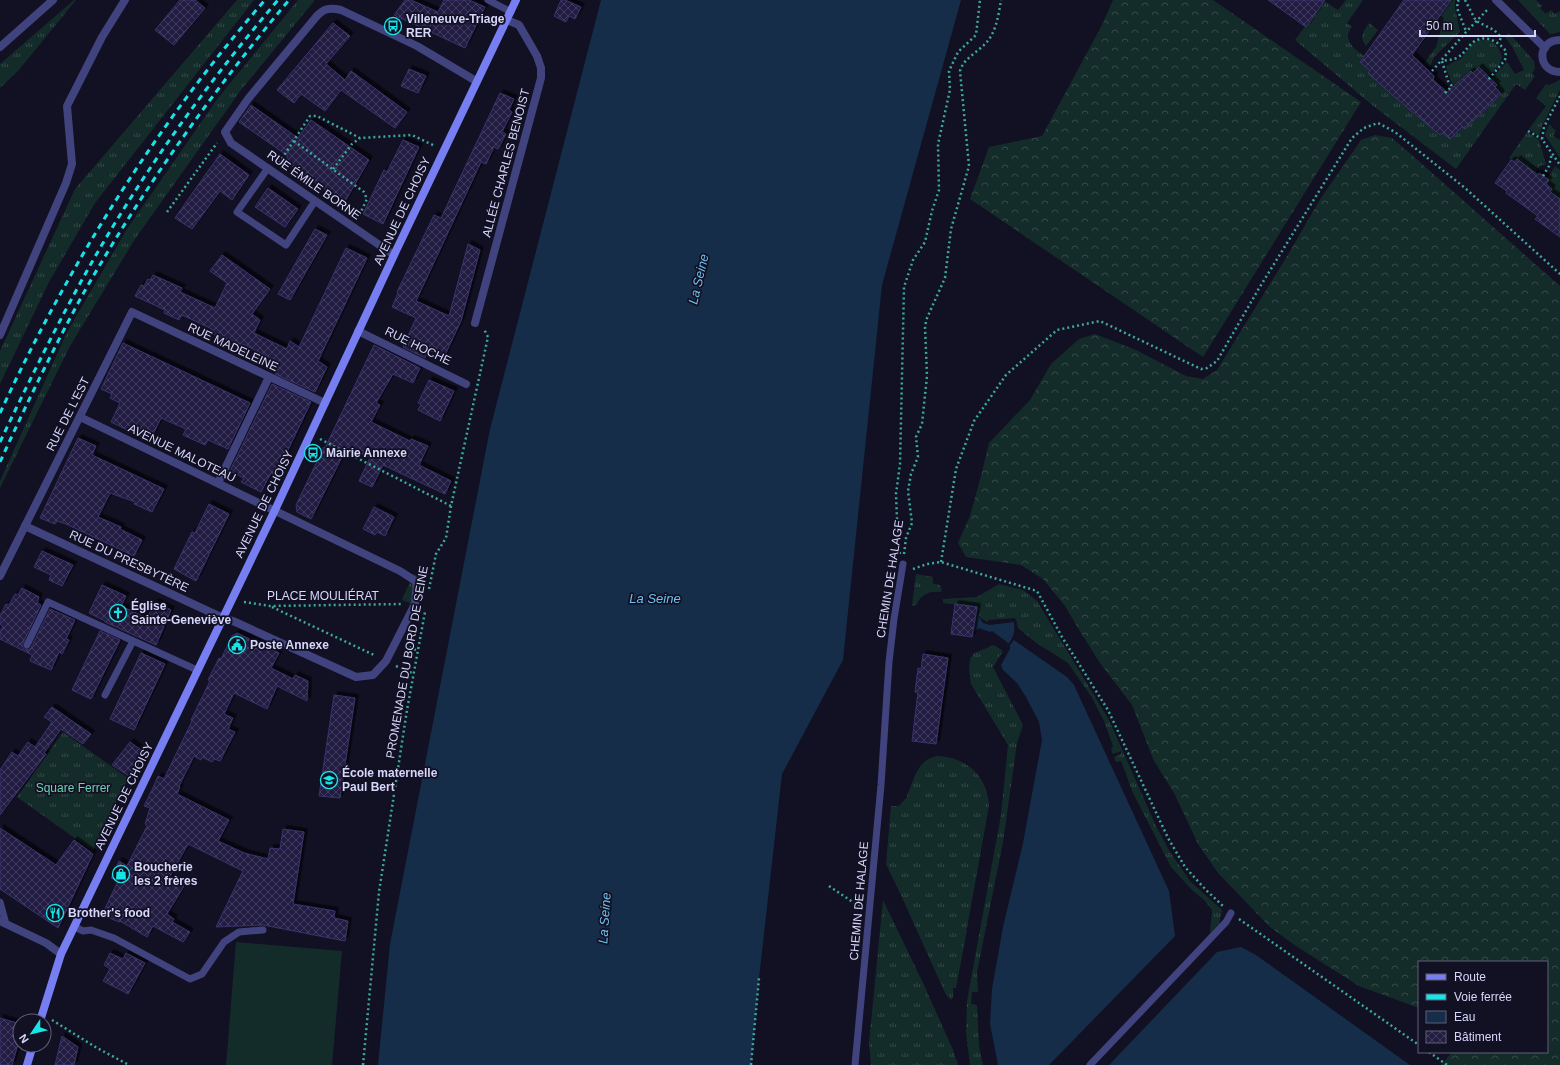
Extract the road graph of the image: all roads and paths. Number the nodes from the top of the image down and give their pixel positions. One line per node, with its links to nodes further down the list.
1 (53, 0): 17 (street)
2 (125, 0): 45 (street)
3 (488, 0): 11 (lane)
4 (516, 0): 11 (main road, AVENUE DE CHOISY)
5 (980, 0): 56 (path)
6 (1001, 0): 56 (path, CHEMIN DE HALAGE)
7 (1459, 0): 14 (path)
8 (1465, 0): 13 (path)
9 (1496, 0): 18 (street)
10 (1488, 9): 13 (path)
11 (511, 12): 12 (main road, AVENUE DE CHOISY)
12 (507, 20): 23 (main road, AVENUE DE CHOISY); 43 (street, ALLÉE CHARLES BENOIST)
13 (1476, 21): 14 (path); 16 (path)
14 (1466, 32): 19 (path)
15 (1560, 40): 18 (street)
16 (1499, 43): 19 (path); 22 (path)
17 (0, 47)
18 (1545, 48): 21 (street)
19 (1442, 61): 20 (path); 24 (path)
20 (1432, 71)
21 (1560, 72)
22 (1488, 80)
23 (476, 81): 27 (street); 31 (main road, AVENUE DE CHOISY)
24 (1445, 94)
25 (1560, 96): 29 (path)
26 (1528, 130): 29 (path)
27 (225, 132): 35 (street, RUE ÉMILE BORNE); 38 (path)
28 (360, 138): 30 (path); 31 (path); 34 (path)
29 (1542, 139): 32 (path)
30 (294, 141): 34 (path); 35 (path)
31 (444, 150): 40 (main road, AVENUE DE CHOISY)
32 (1552, 153): 33 (path); 36 (path)
33 (1560, 163)
34 (333, 169): 39 (path)
35 (270, 170): 37 (street, RUE ÉMILE BORNE); 37 (lane)
36 (1543, 176)
37 (315, 201): 39 (street, RUE ÉMILE BORNE)
38 (167, 212)
39 (354, 227): 40 (street, RUE ÉMILE BORNE)
40 (394, 254): 44 (main road, AVENUE DE CHOISY)
41 (1560, 274): 55 (path)
42 (132, 312): 46 (street, RUE MADELEINE); 49 (street, RUE DE L'EST)
43 (475, 322): 52 (path, PROMENADE DU BORD DE SEINE)
44 (358, 331): 47 (street, RUE HOCHE); 48 (main road, AVENUE DE CHOISY)
45 (0, 335)
46 (269, 377): 48 (street, RUE MADELEINE); 51 (street)
47 (466, 384)
48 (325, 403): 50 (main road, AVENUE DE CHOISY)
49 (80, 417): 51 (street, AVENUE MALOTEAU); 54 (street, RUE DE L'EST)
50 (310, 434): 52 (path); 53 (main road, AVENUE DE CHOISY)
51 (218, 483): 53 (street, AVENUE MALOTEAU)
52 (451, 506): 59 (path, PROMENADE DU BORD DE SEINE)
53 (275, 510): 60 (main road, AVENUE DE CHOISY); 61 (street, AVENUE MALOTEAU)
54 (25, 526): 58 (street, RUE DE L'EST); 64 (street, RUE DU PRESBYTÈRE)
55 (941, 562): 57 (path); 73 (path)
56 (903, 564): 74 (lane, CHEMIN DE HALAGE)
57 (916, 568)
58 (0, 576)
59 (429, 592)
60 (232, 598): 62 (path, PLACE MOULIÉRAT); 64 (main road, AVENUE DE CHOISY)
61 (415, 604): 62 (path, PLACE MOULIÉRAT); 67 (street, RUE DU PRESBYTÈRE)
62 (270, 606): 67 (path)
63 (426, 607): 69 (path, PROMENADE DU BORD DE SEINE)
64 (223, 618): 67 (street, RUE DU PRESBYTÈRE); 68 (main road, AVENUE DE CHOISY)
65 (133, 641): 66 (lane); 68 (lane); 70 (lane)
66 (27, 645)
67 (386, 661): 69 (path)
68 (197, 670): 76 (main road, AVENUE DE CHOISY)
69 (414, 674): 87 (path, PROMENADE DU BORD DE SEINE)
70 (105, 695)
71 (829, 886): 74 (path)
72 (0, 902): 75 (lane)
73 (1231, 913): 82 (path); 90 (lane)
74 (869, 914): 89 (lane, CHEMIN DE HALAGE)
75 (3, 923): 78 (street)
76 (74, 927): 77 (lane); 78 (main road, AVENUE DE CHOISY)
77 (264, 930)
78 (62, 954): 80 (main road, AVENUE DE CHOISY)
79 (759, 978): 88 (path)
80 (43, 1013)
81 (52, 1023): 86 (path)
82 (1418, 1044)
83 (31, 1053): 85 (main road)
84 (1430, 1053): 91 (path)
85 (27, 1065)
86 (129, 1065)
87 (363, 1065)
88 (751, 1065)
89 (855, 1065)
90 (1090, 1065)
91 (1447, 1065)

